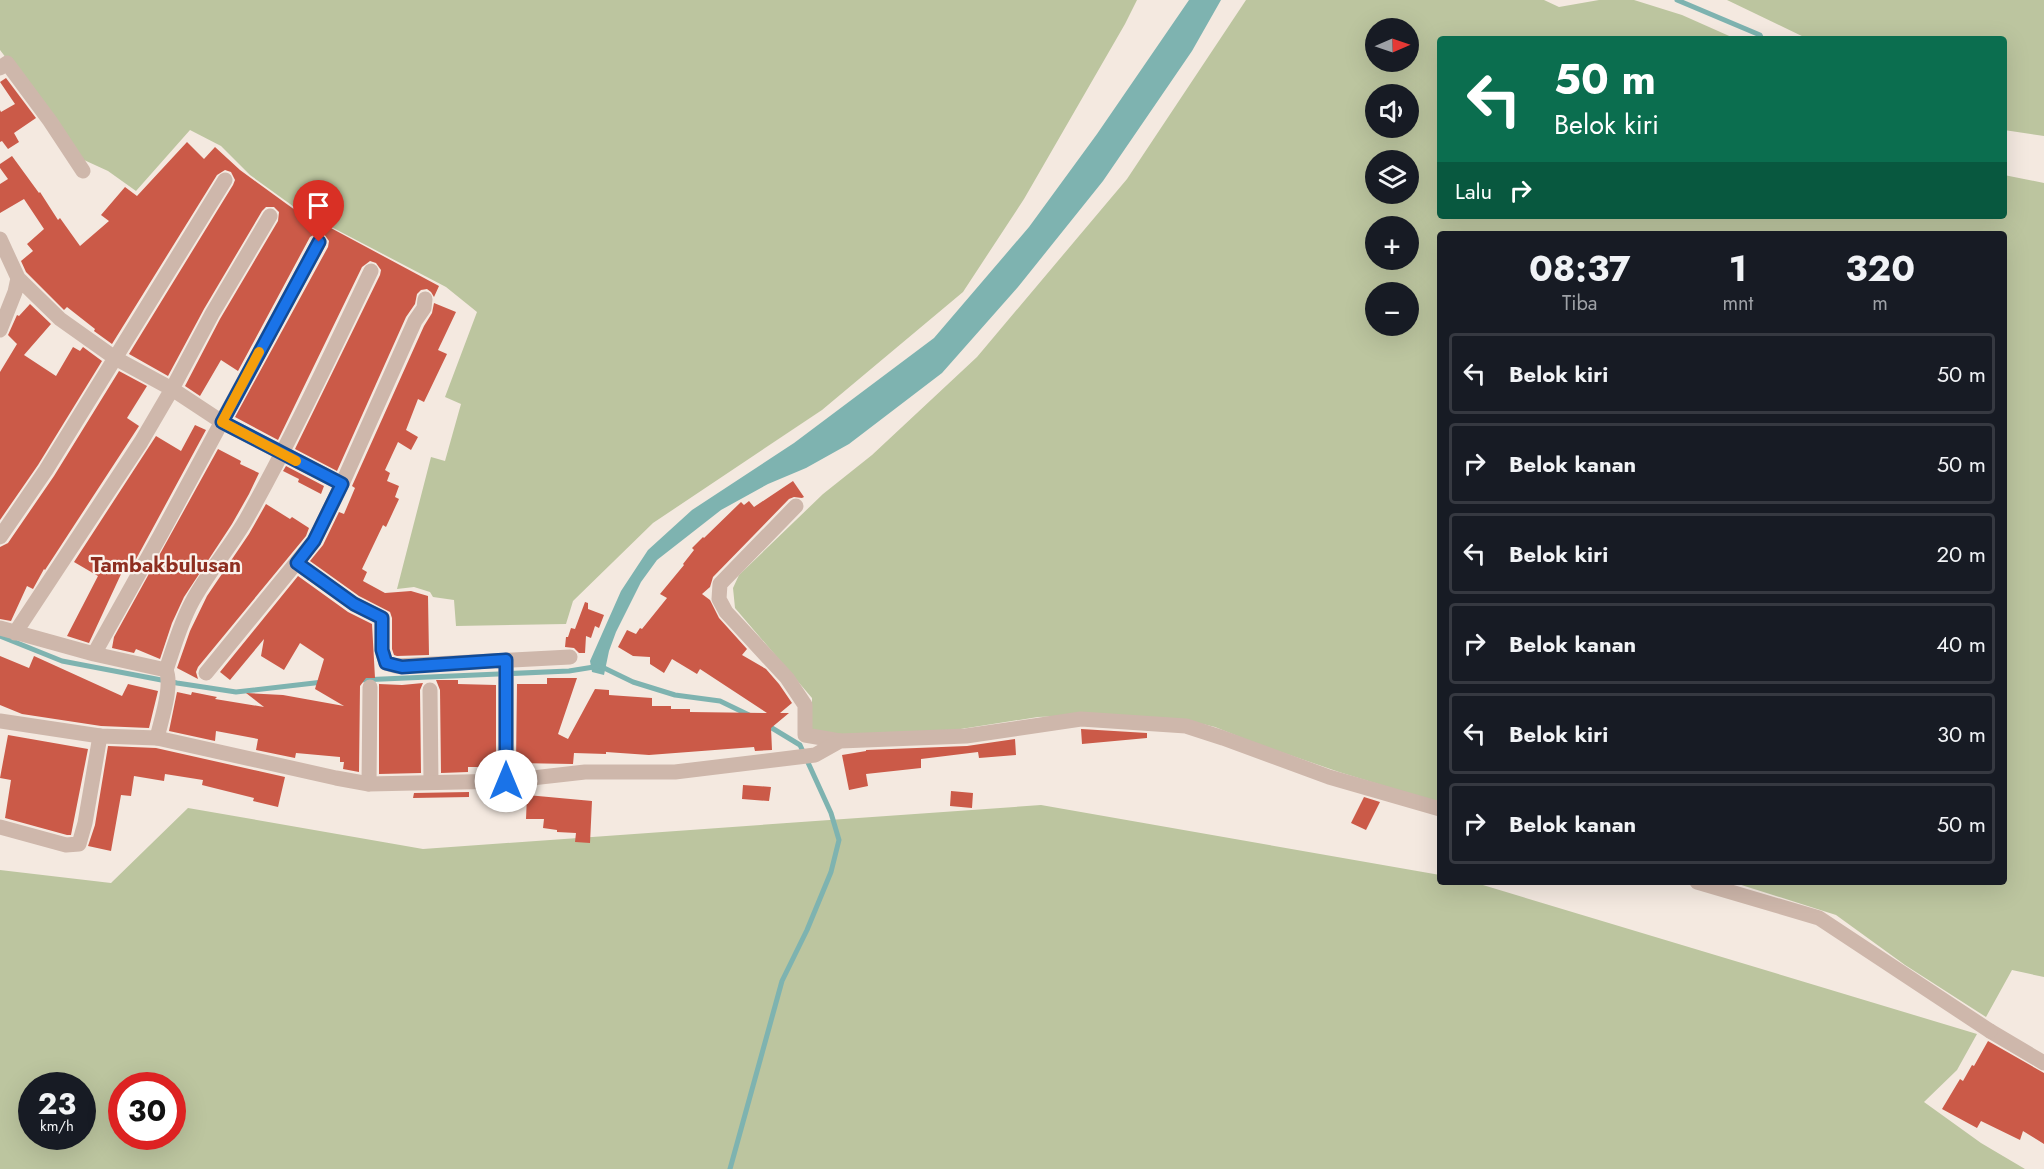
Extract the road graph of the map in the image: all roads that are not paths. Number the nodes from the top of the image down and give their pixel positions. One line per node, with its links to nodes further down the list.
1 (0, 68): 2 (street)
2 (83, 171)
3 (225, 180): 11 (street)
4 (270, 216): 12 (street)
5 (0, 239): 8 (street)
6 (319, 242): 13 (street)
7 (371, 270): 14 (street)
8 (18, 278): 10 (street); 11 (street)
9 (425, 299): 15 (street)
10 (0, 330)
11 (115, 358): 12 (street); 17 (street)
12 (172, 389): 13 (street); 19 (street)
13 (222, 422): 14 (street); 20 (street)
14 (281, 453): 15 (street); 24 (street)
15 (342, 484): 18 (street)
16 (796, 506): 30 (street)
17 (0, 537)
18 (297, 563): 22 (street); 23 (street)
19 (7, 631): 20 (street)
20 (94, 654): 24 (street)
21 (570, 657): 22 (street)
22 (507, 665): 31 (street)
23 (206, 673)
24 (167, 678): 29 (street)
25 (370, 687): 33 (street)
26 (430, 690): 32 (street)
27 (0, 721): 28 (street)
28 (100, 736): 29 (street); 35 (street)
29 (157, 738): 33 (street)
30 (840, 741): 31 (street); 34 (street)
31 (506, 781): 32 (street)
32 (431, 782): 33 (street)
33 (369, 784)
34 (1437, 808)
35 (0, 827)
36 (1706, 885): 37 (street)
37 (2044, 1063)

